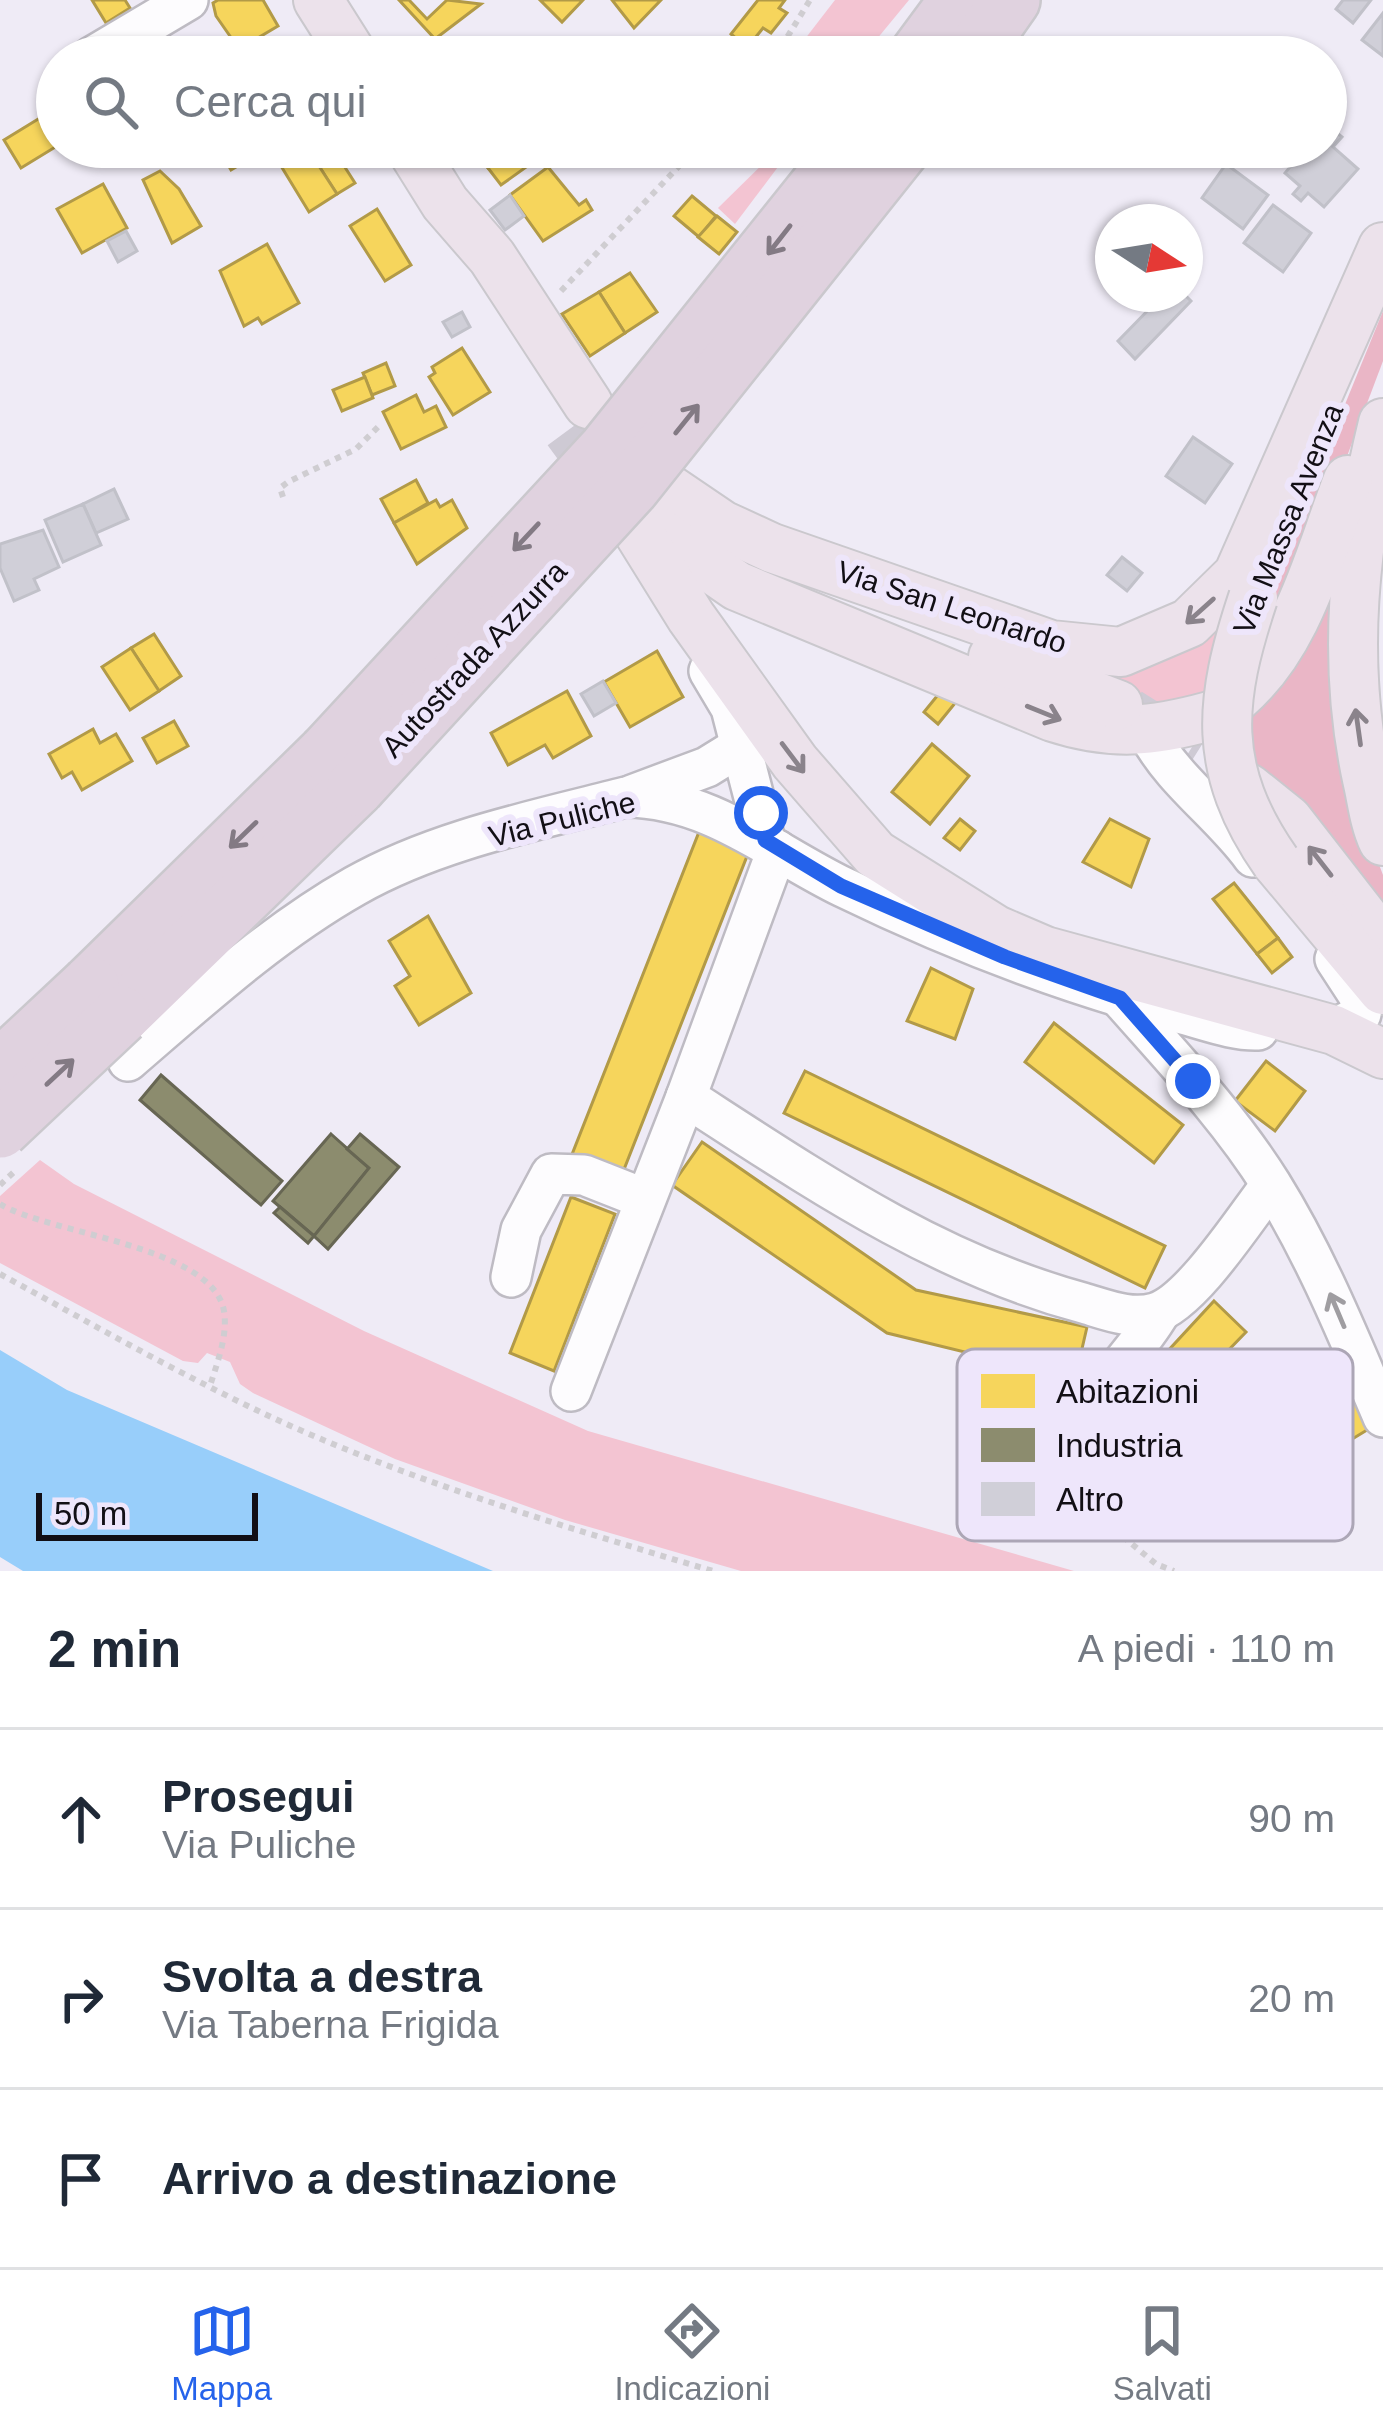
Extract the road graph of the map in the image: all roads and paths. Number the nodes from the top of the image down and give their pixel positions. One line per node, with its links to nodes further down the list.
1 (188, 0): 4 (street)
2 (318, 0): 5 (main road)
3 (810, 0): 6 (path)
4 (127, 36)
5 (341, 36)
6 (788, 36)
7 (424, 168): 11 (main road)
8 (677, 168): 14 (path)
9 (833, 168): 24 (highway, Autostrada Azzurra, one-way to 24, bridge)
10 (885, 168): 24 (highway, Autostrada Azzurra, one-way to 10, bridge)
11 (452, 212): 14 (main road); 14 (main road)
12 (1383, 248): 19 (main road, Via San Leonardo, one-way to 19)
13 (1383, 294): 29 (main road, Via Massa Avenza, bridge)
14 (532, 318)
15 (1383, 406): 22 (main road)
16 (1383, 423): 26 (main road, Via Massa Avenza, one-way to 16)
17 (380, 425): 18 (path)
18 (283, 496)
19 (646, 506): 20 (main road); 21 (main road, Via San Leonardo)
20 (691, 616): 23 (street); 32 (main road, one-way to 32)
21 (1133, 719): 22 (main road, Via San Leonardo); 32 (street)
22 (1221, 744): 28 (main road, one-way to 22)
23 (741, 746): 25 (street); 27 (street)
24 (342, 770): 31 (highway, Autostrada Azzurra)
25 (626, 797): 27 (street, Via Puliche); 31 (street, Via Puliche)
26 (1383, 842)
27 (771, 845): 30 (street, Via Puliche); 35 (street)
28 (1383, 942)
29 (1383, 990)
30 (1120, 998): 32 (street, Via Puliche); 37 (street)
31 (113, 1020): 34 (highway, Autostrada Azzurra, bridge); 36 (highway, Autostrada Azzurra, one-way to 31, bridge)
32 (1319, 1026): 33 (main road)
33 (1383, 1054)
34 (0, 1069)
35 (686, 1097): 38 (street); 42 (street)
36 (0, 1129)
37 (1271, 1185): 42 (street); 46 (street, one-way to 37)
38 (645, 1199): 41 (street); 45 (street)
39 (0, 1204): 44 (path)
40 (0, 1274): 44 (path)
41 (512, 1277)
42 (1160, 1312): 43 (street)
43 (1138, 1349)
44 (210, 1387): 48 (path)
45 (571, 1391)
46 (1383, 1418)
47 (1129, 1541): 49 (path)
48 (713, 1571)
49 (1174, 1571)

